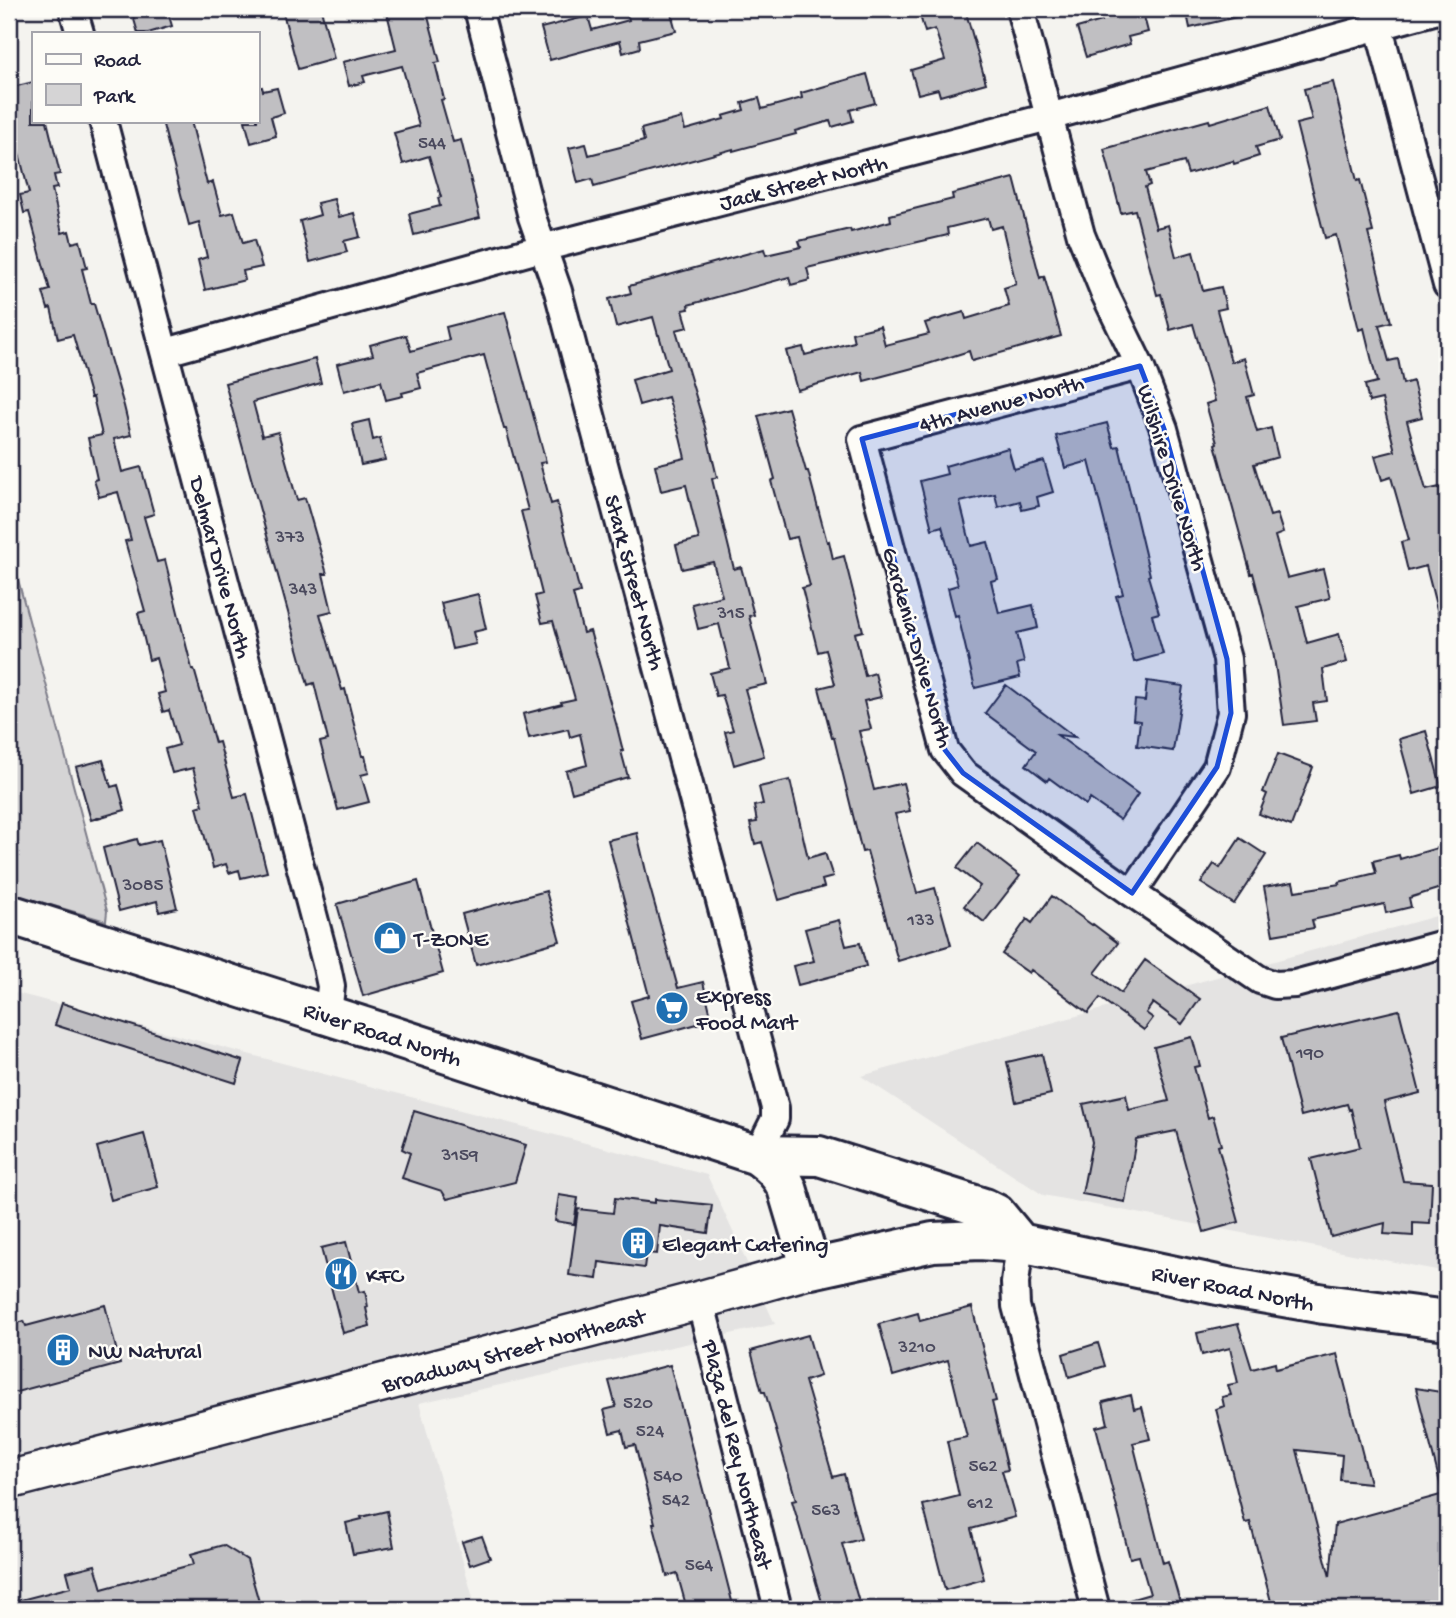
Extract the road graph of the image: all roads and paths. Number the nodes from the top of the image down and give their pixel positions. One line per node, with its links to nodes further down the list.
1 (73, 9): 6 (street)
2 (478, 9): 9 (street, Stark Street North)
3 (1020, 9): 7 (street, Wilshire Drive North)
4 (1441, 9): 5 (street, Jack Street North)
5 (1376, 17): 7 (street, Jack Street North); 10 (street)
6 (80, 32)
7 (1049, 117): 9 (street, Jack Street North); 12 (street, Wilshire Drive North)
8 (103, 122): 11 (street, Delmar Drive North)
9 (542, 248): 11 (street, Jack Street North); 18 (street, Stark Street North)
10 (1447, 285)
11 (166, 352): 17 (street, Delmar Drive North)
12 (1140, 366): 13 (street, 4th Avenue North); 14 (street, Wilshire Drive North)
13 (862, 439): 14 (street, Gardenia Drive North)
14 (1132, 893): 16 (street, Gardenia Drive North)
15 (9, 914): 17 (main road, River Road North)
16 (1447, 943)
17 (328, 1015): 18 (main road, River Road North)
18 (757, 1155): 19 (main road); 20 (main road)
19 (1020, 1243): 20 (main road, Broadway Street Northeast); 22 (main road, River Road North); 25 (street)
20 (811, 1269): 21 (main road, Broadway Street Northeast)
21 (701, 1300): 23 (main road, Broadway Street Northeast); 24 (street, Plaza del Rey Northeast)
22 (1447, 1320)
23 (9, 1480)
24 (778, 1609)
25 (1096, 1609)

